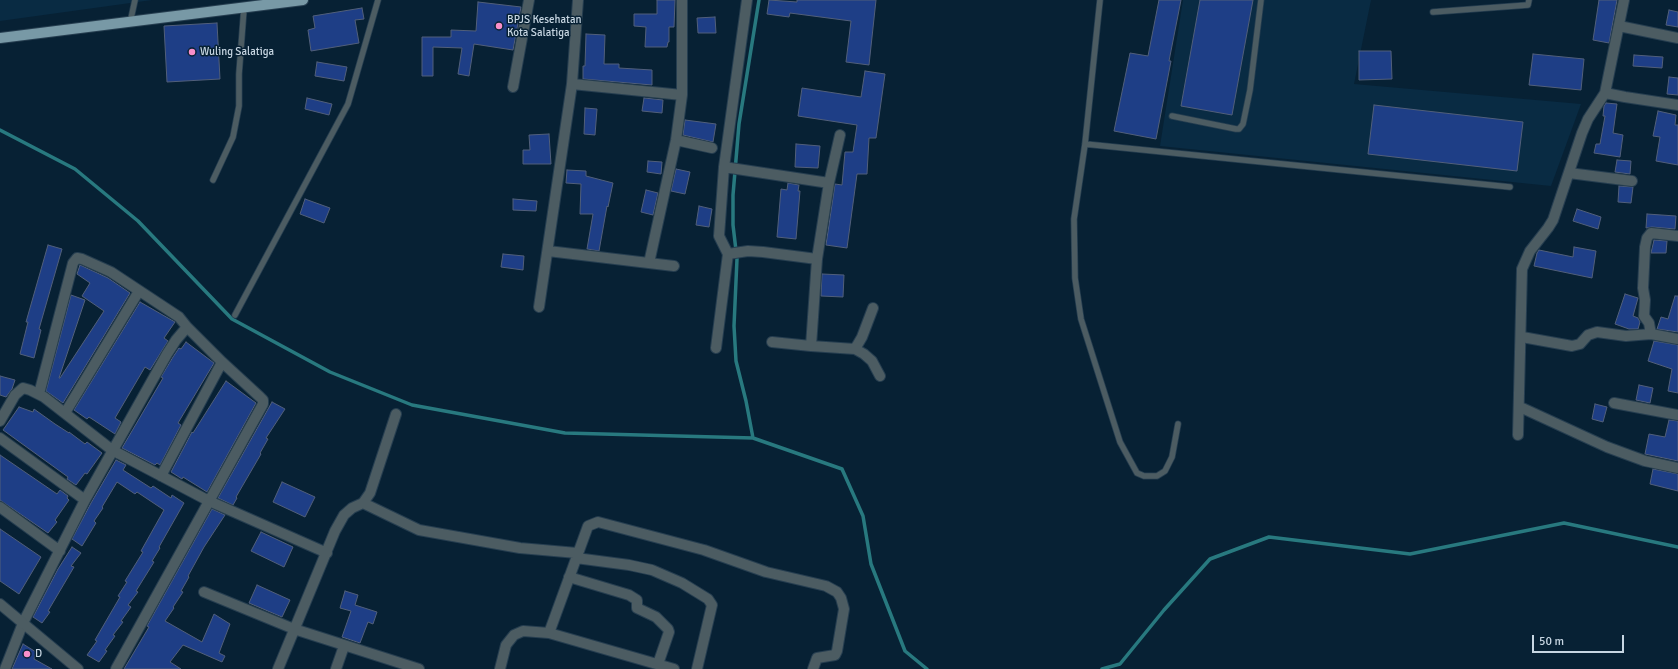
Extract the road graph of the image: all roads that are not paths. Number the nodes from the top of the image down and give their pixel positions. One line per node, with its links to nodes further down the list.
1 (135, 0): 14 (lane)
2 (303, 0): 12 (main road)
3 (378, 0): 43 (lane)
4 (529, 0): 19 (street)
5 (578, 0): 18 (street)
6 (682, 0): 21 (street)
7 (747, 0): 28 (street)
8 (1100, 0): 26 (lane)
9 (1261, 0): 23 (lane)
10 (1528, 0): 13 (lane)
11 (1624, 0): 15 (street)
12 (244, 8): 14 (main road); 30 (lane)
13 (1434, 12)
14 (130, 23): 16 (main road)
15 (1619, 26): 17 (street); 20 (street)
16 (1, 36)
17 (1678, 38)
18 (572, 84): 21 (street); 35 (street)
19 (513, 87)
20 (1605, 93): 22 (street); 29 (street)
21 (682, 95): 25 (street)
22 (1678, 105)
23 (1172, 116)
24 (840, 135): 32 (street)
25 (676, 140): 27 (street); 38 (street)
26 (1085, 144): 33 (lane); 61 (lane)
27 (712, 148)
28 (728, 168): 32 (street); 36 (street)
29 (1569, 173): 31 (street); 46 (street)
30 (213, 180)
31 (1632, 181)
32 (829, 183): 37 (street)
33 (1510, 187)
34 (1678, 236): 45 (street)
35 (548, 251): 38 (street); 41 (street)
36 (731, 253): 37 (street); 50 (street)
37 (817, 259): 49 (street)
38 (649, 263): 39 (street)
39 (674, 266)
40 (139, 291): 44 (street); 54 (street); 57 (street)
41 (539, 307)
42 (873, 308): 51 (street)
43 (235, 315)
44 (187, 328): 52 (street); 64 (street)
45 (1651, 334): 46 (street); 47 (street)
46 (1522, 337): 56 (street)
47 (1678, 339)
48 (772, 342): 49 (street)
49 (811, 346): 51 (street)
50 (716, 348)
51 (855, 349): 53 (street)
52 (222, 362): 66 (street); 68 (street)
53 (880, 376)
54 (39, 394): 57 (street); 60 (street)
55 (1614, 403): 59 (street)
56 (1520, 407): 62 (street); 65 (street)
57 (65, 413): 64 (street)
58 (396, 414): 69 (street)
59 (1678, 415)
60 (0, 421)
61 (1178, 424)
62 (1518, 434)
63 (0, 438): 67 (street)
64 (112, 450): 66 (street); 67 (street)
65 (1678, 468)
66 (161, 476): 68 (street)
67 (85, 500): 71 (street)
68 (210, 502): 72 (street); 85 (street)
69 (363, 503): 72 (street); 73 (street)
70 (0, 507): 71 (street)
71 (60, 551): 77 (street)
72 (326, 553): 78 (street)
73 (577, 556): 74 (street); 91 (street); 92 (street)
74 (569, 577): 79 (street); 81 (street)
75 (204, 592): 78 (street)
76 (0, 604): 77 (street)
77 (23, 623): 82 (street); 83 (street)
78 (294, 629): 80 (street); 86 (street)
79 (549, 633): 81 (street); 89 (street)
80 (344, 646): 87 (street); 88 (street)
81 (658, 664): 90 (street)
82 (67, 665): 84 (street)
83 (5, 669)
84 (78, 669)
85 (116, 669)
86 (278, 669)
87 (336, 669)
88 (419, 669)
89 (500, 669)
90 (674, 669)
91 (696, 669)
92 (813, 669)

